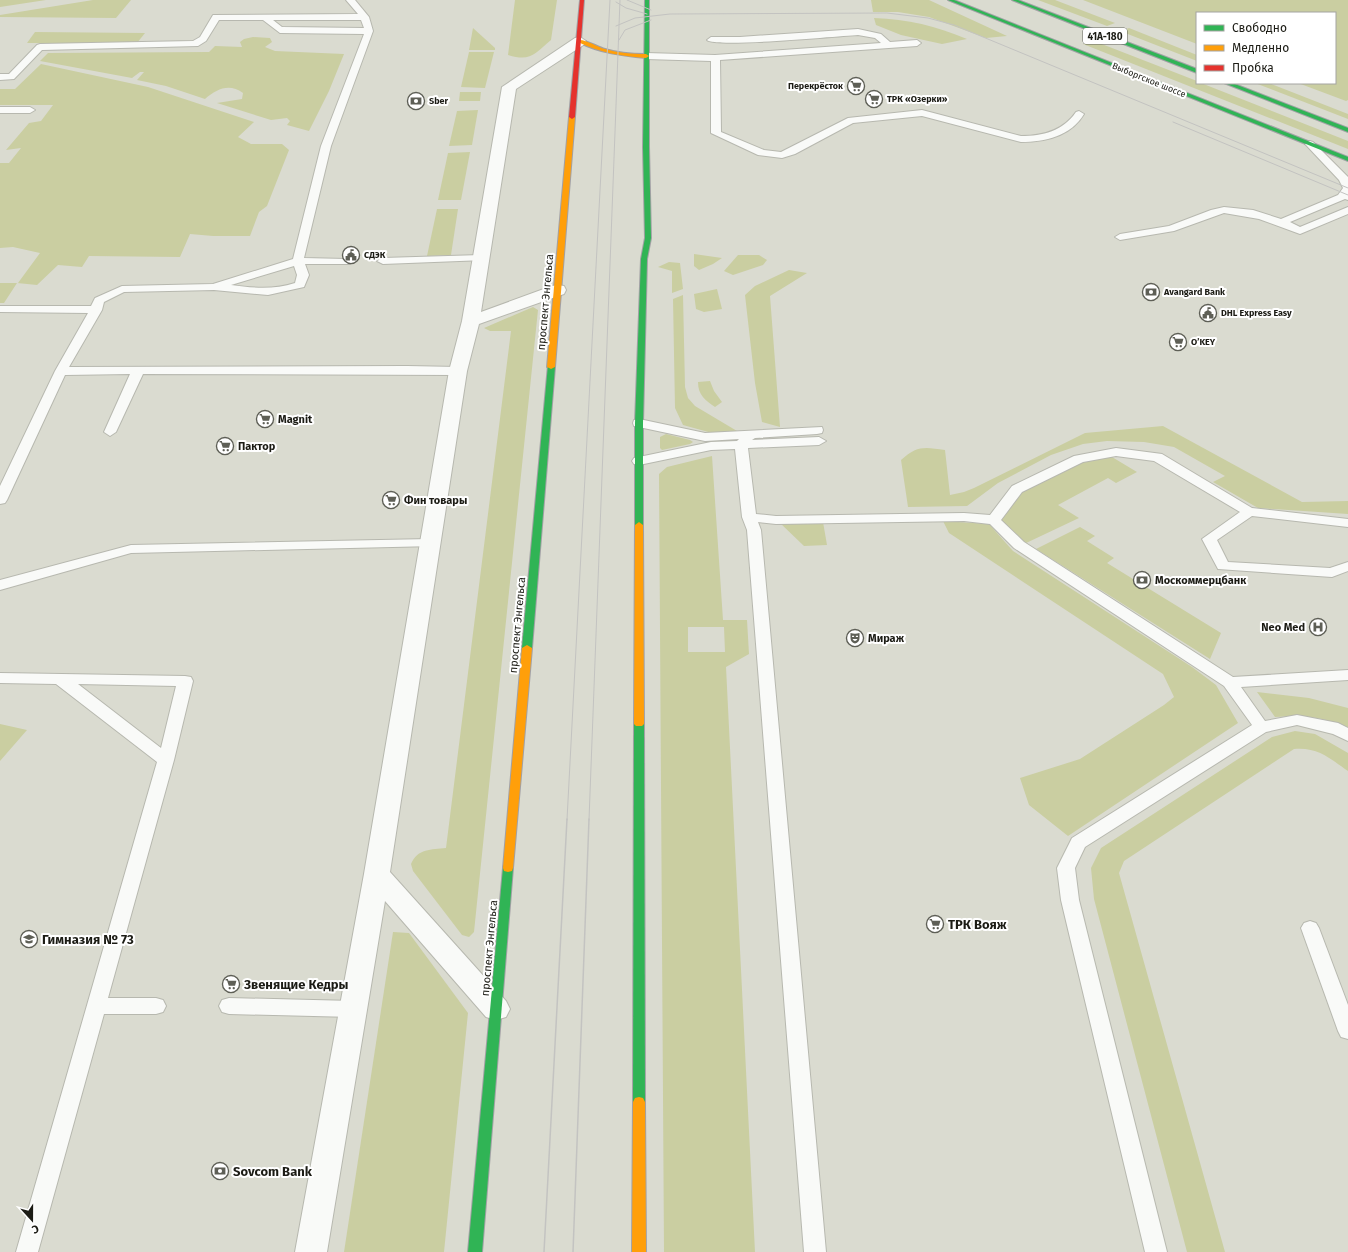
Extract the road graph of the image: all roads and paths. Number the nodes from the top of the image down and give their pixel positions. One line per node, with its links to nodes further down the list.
1 (350, 0): 6 (lane)
2 (582, 0): 12 (main road, проспект Энгельса)
3 (647, 0): 15 (main road)
4 (950, 0): 8 (main road, Выборгское шоссе / 41А-180)
5 (1014, 0): 17 (main road, 41А-180)
6 (365, 16): 7 (lane); 10 (lane)
7 (265, 17): 10 (lane); 18 (lane)
8 (1020, 28): 9 (main road); 24 (main road, Выборгское шоссе / 41А-180)
9 (1047, 29)
10 (369, 30): 31 (lane)
11 (711, 40): 14 (lane)
12 (580, 41): 15 (main road); 30 (street); 35 (main road, проспект Энгельса)
13 (917, 43): 14 (lane)
14 (888, 45): 16 (lane)
15 (646, 56): 16 (lane); 42 (main road)
16 (715, 58): 22 (lane)
17 (1196, 71)
18 (0, 77)
19 (1230, 84): 23 (main road)
20 (0, 110): 21 (lane)
21 (30, 110)
22 (1079, 114)
23 (1348, 130)
24 (1310, 144): 25 (main road, Выборгское шоссе / 41А-180); 26 (lane)
25 (1348, 159)
26 (1346, 195): 28 (lane)
27 (1348, 210): 28 (lane)
28 (1282, 222): 29 (lane)
29 (1120, 237)
30 (481, 258): 32 (lane); 38 (street)
31 (298, 261): 33 (lane); 34 (lane); 34 (lane)
32 (383, 261)
33 (346, 262)
34 (214, 287): 37 (lane)
35 (558, 290): 38 (street); 68 (main road, проспект Энгельса)
36 (0, 308): 37 (lane)
37 (96, 310): 39 (lane)
38 (471, 321): 41 (street)
39 (61, 371): 40 (lane); 47 (lane)
40 (138, 371): 41 (lane); 43 (lane)
41 (458, 371): 52 (street)
42 (639, 423): 44 (lane); 46 (main road)
43 (110, 432)
44 (751, 434): 45 (lane); 45 (lane)
45 (740, 444): 46 (lane); 51 (lane)
46 (639, 461): 73 (main road)
47 (0, 500)
48 (1249, 512): 49 (lane); 50 (lane); 53 (lane)
49 (994, 520): 51 (lane); 58 (lane)
50 (1348, 523)
51 (752, 524): 74 (lane)
52 (430, 543): 54 (lane); 62 (street)
53 (1348, 566)
54 (0, 585)
55 (1348, 675): 58 (lane)
56 (0, 678): 57 (lane)
57 (60, 679): 61 (lane); 61 (lane)
58 (1230, 682): 59 (lane)
59 (1261, 727): 60 (lane); 75 (lane)
60 (1348, 735)
61 (166, 760): 64 (lane)
62 (377, 874): 67 (street); 68 (street)
63 (1310, 928): 69 (lane)
64 (96, 1006): 65 (lane); 70 (lane)
65 (156, 1006)
66 (229, 1006): 67 (lane)
67 (353, 1009): 71 (street)
68 (496, 1010): 72 (main road, проспект Энгельса)
69 (1346, 1022)
70 (26, 1252)
71 (311, 1252)
72 (475, 1252)
73 (638, 1252)
74 (815, 1252)
75 (1156, 1252)

